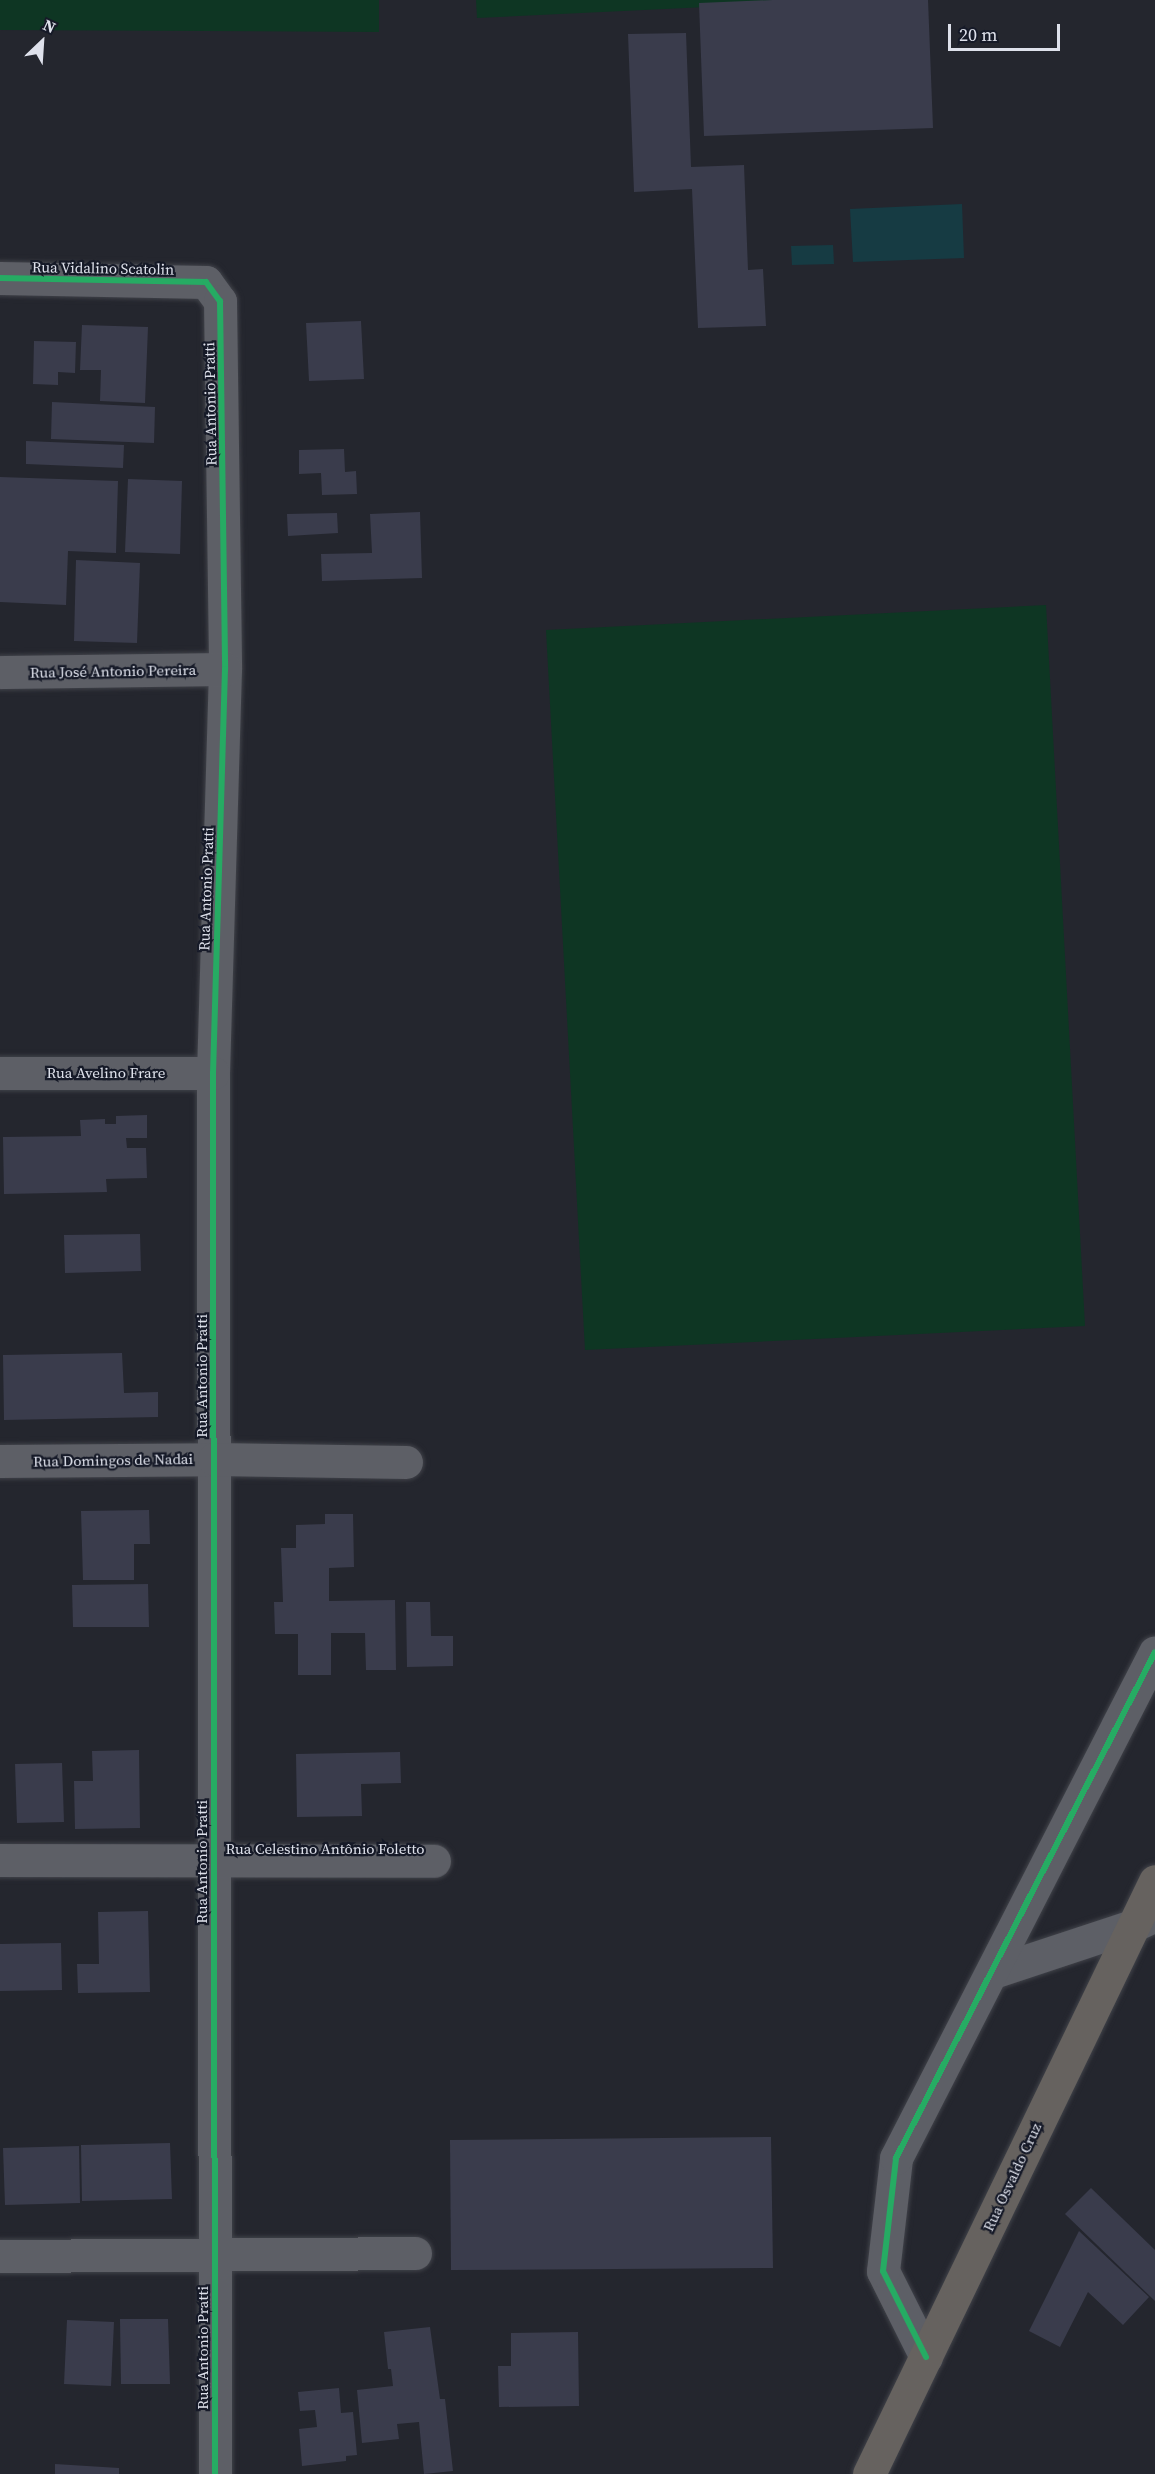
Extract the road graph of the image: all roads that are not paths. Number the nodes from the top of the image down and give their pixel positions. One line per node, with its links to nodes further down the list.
1 (0, 278): 2 (street, Rua Vidalino Scatolin)
2 (206, 282): 3 (street, Rua Antonio Pratti)
3 (225, 669): 4 (street, Rua José Antonio Pereira); 5 (street, Rua Antonio Pratti)
4 (0, 672)
5 (213, 1072): 6 (street, Rua Avelino Frare); 7 (street, Rua Antonio Pratti)
6 (0, 1073)
7 (214, 1459): 8 (street, Rua Domingos de Nadai); 9 (street, Rua Domingos de Nadai); 12 (street, Rua Antonio Pratti)
8 (0, 1461)
9 (406, 1462)
10 (1155, 1652): 16 (street)
11 (0, 1860): 12 (street, Rua Celestino Antônio Foletto)
12 (214, 1861): 13 (street, Rua Celestino Antônio Foletto); 18 (street, Rua Antonio Pratti)
13 (434, 1861)
14 (1155, 1881): 15 (highway, Rua Osvaldo Cruz)
15 (1143, 1921): 16 (street); 20 (highway, Rua Osvaldo Cruz)
16 (993, 1972): 20 (street)
17 (415, 2253): 18 (street)
18 (215, 2254): 19 (street); 21 (street, Rua Antonio Pratti)
19 (0, 2256)
20 (926, 2357): 22 (highway, Rua Osvaldo Cruz)
21 (215, 2474)
22 (869, 2474)

